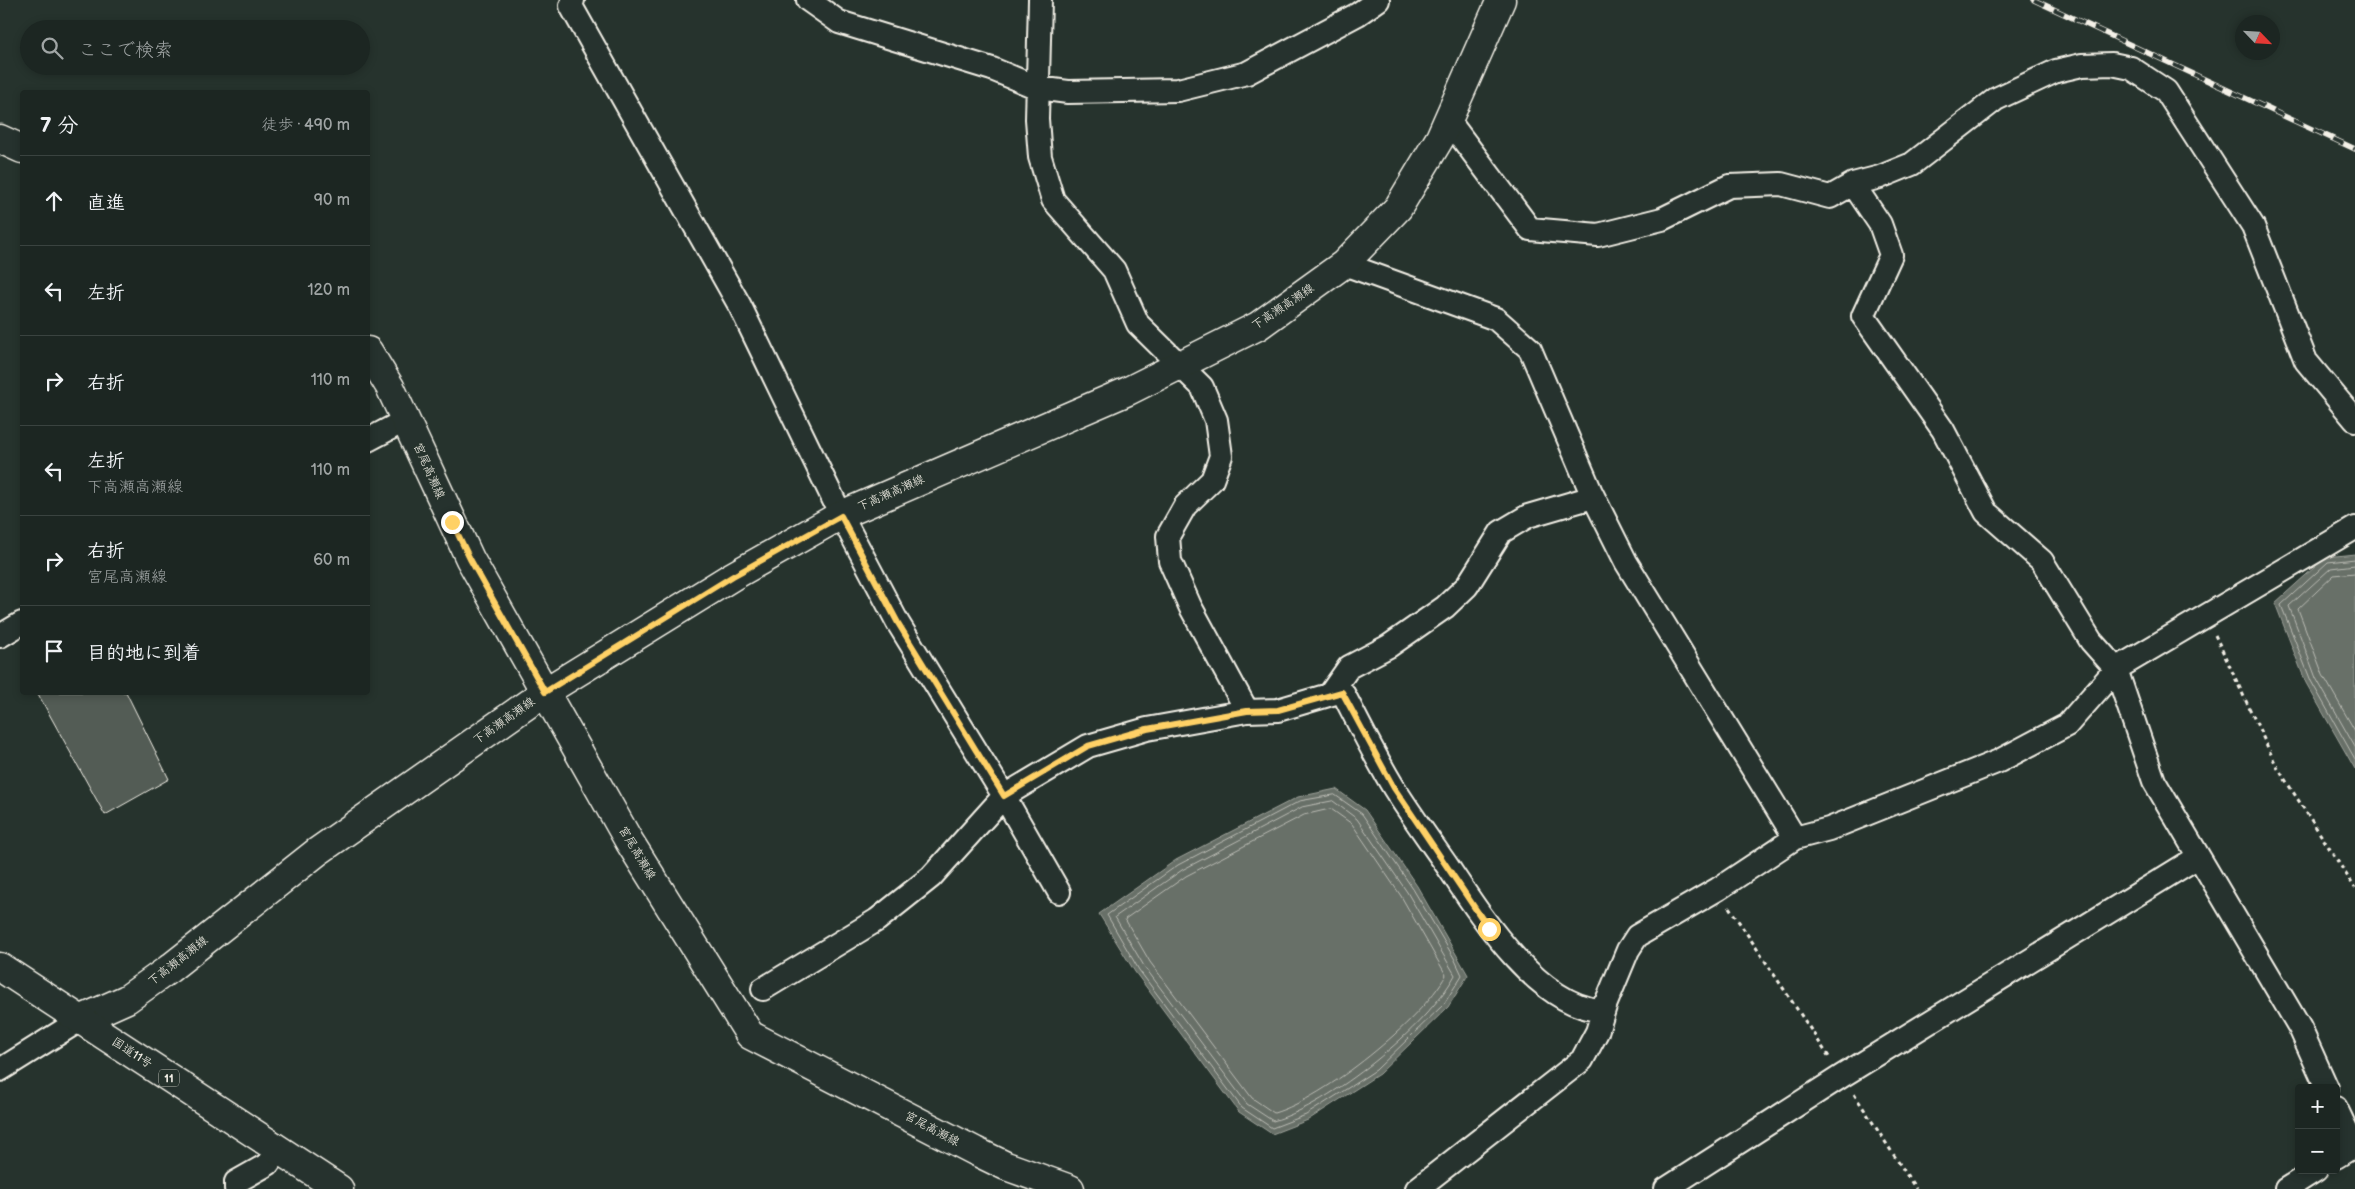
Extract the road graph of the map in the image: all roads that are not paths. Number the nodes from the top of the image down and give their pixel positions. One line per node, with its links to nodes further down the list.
1 (573, 0): 18 (street)
2 (808, 0): 6 (street)
3 (1040, 0): 6 (street)
4 (1378, 0): 6 (street)
5 (1501, 0): 7 (main road, 下高瀬高瀬線)
6 (1038, 88): 13 (street)
7 (1449, 121): 10 (street); 11 (main road, 下高瀬高瀬線)
8 (0, 138): 9 (main road)
9 (20, 148)
10 (1853, 184): 15 (street); 22 (street)
11 (1344, 264): 13 (main road, 下高瀬高瀬線); 17 (street)
12 (370, 354): 14 (main road, 宮尾高瀬線)
13 (1180, 365): 18 (main road, 下高瀬高瀬線); 25 (street)
14 (406, 420): 16 (street); 23 (main road, 宮尾高瀬線)
15 (2355, 420)
16 (370, 439)
17 (1593, 497): 24 (street); 27 (street)
18 (841, 516): 23 (main road, 下高瀬高瀬線); 26 (street)
19 (2355, 528): 22 (street)
20 (20, 624): 21 (street)
21 (0, 636)
22 (2116, 669): 27 (street); 28 (street)
23 (545, 692): 33 (main road, 下高瀬高瀬線); 42 (main road, 宮尾高瀬線)
24 (1330, 694): 25 (street); 32 (street)
25 (1247, 711): 26 (street)
26 (1004, 796): 29 (street); 31 (street)
27 (1795, 838): 32 (street)
28 (2198, 857): 35 (street); 44 (street)
29 (1059, 892)
30 (0, 967): 33 (main road, 国道11号 / 11)
31 (763, 989)
32 (1606, 1003): 43 (street)
33 (80, 1020): 34 (street); 37 (main road, 国道11号 / 11)
34 (0, 1070)
35 (2325, 1084)
36 (2340, 1122): 38 (street)
37 (278, 1150): 40 (street); 41 (main road, 国道11号 / 11)
38 (2348, 1150)
39 (2310, 1174): 45 (street)
40 (236, 1189)
41 (339, 1189)
42 (1070, 1189)
43 (1417, 1189)
44 (1666, 1189)
45 (2286, 1189)

